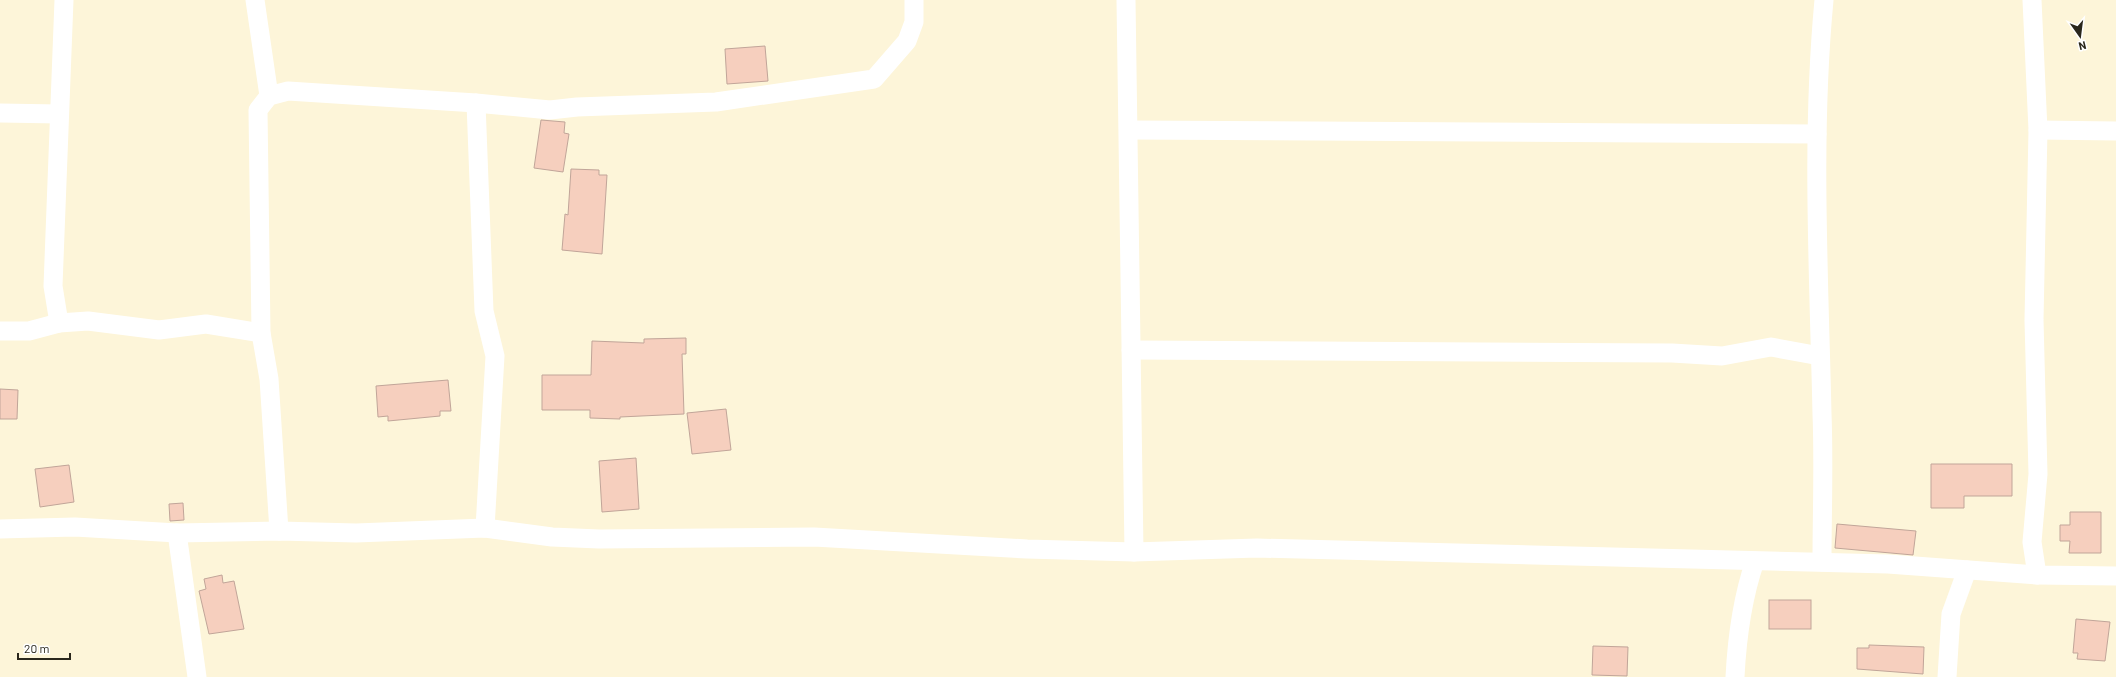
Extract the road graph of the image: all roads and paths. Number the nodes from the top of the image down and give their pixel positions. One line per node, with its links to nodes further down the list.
1 (64, 0): 10 (street)
2 (255, 0): 7 (street)
3 (914, 0): 8 (street)
4 (1126, 0): 11 (street)
5 (1824, 0): 14 (street)
6 (2032, 0): 12 (street)
7 (269, 96): 8 (street); 17 (street)
8 (476, 103): 20 (street)
9 (0, 113): 10 (street)
10 (59, 114): 15 (street)
11 (1129, 130): 14 (street); 18 (street)
12 (2038, 130): 13 (street); 28 (street)
13 (2116, 131)
14 (1817, 134): 19 (street)
15 (58, 322): 16 (street); 17 (street)
16 (0, 331)
17 (261, 333): 22 (street)
18 (1131, 350): 19 (street); 24 (street)
19 (1820, 356): 26 (street)
20 (485, 528): 22 (street); 24 (street)
21 (0, 529): 23 (street)
22 (278, 531): 23 (street)
23 (178, 533): 30 (street)
24 (1134, 552): 25 (street)
25 (1755, 561): 26 (street); 31 (street)
26 (1822, 562): 27 (street)
27 (1967, 570): 28 (street); 32 (street)
28 (2037, 575): 29 (street)
29 (2116, 576)
30 (197, 677)
31 (1735, 677)
32 (1948, 677)

